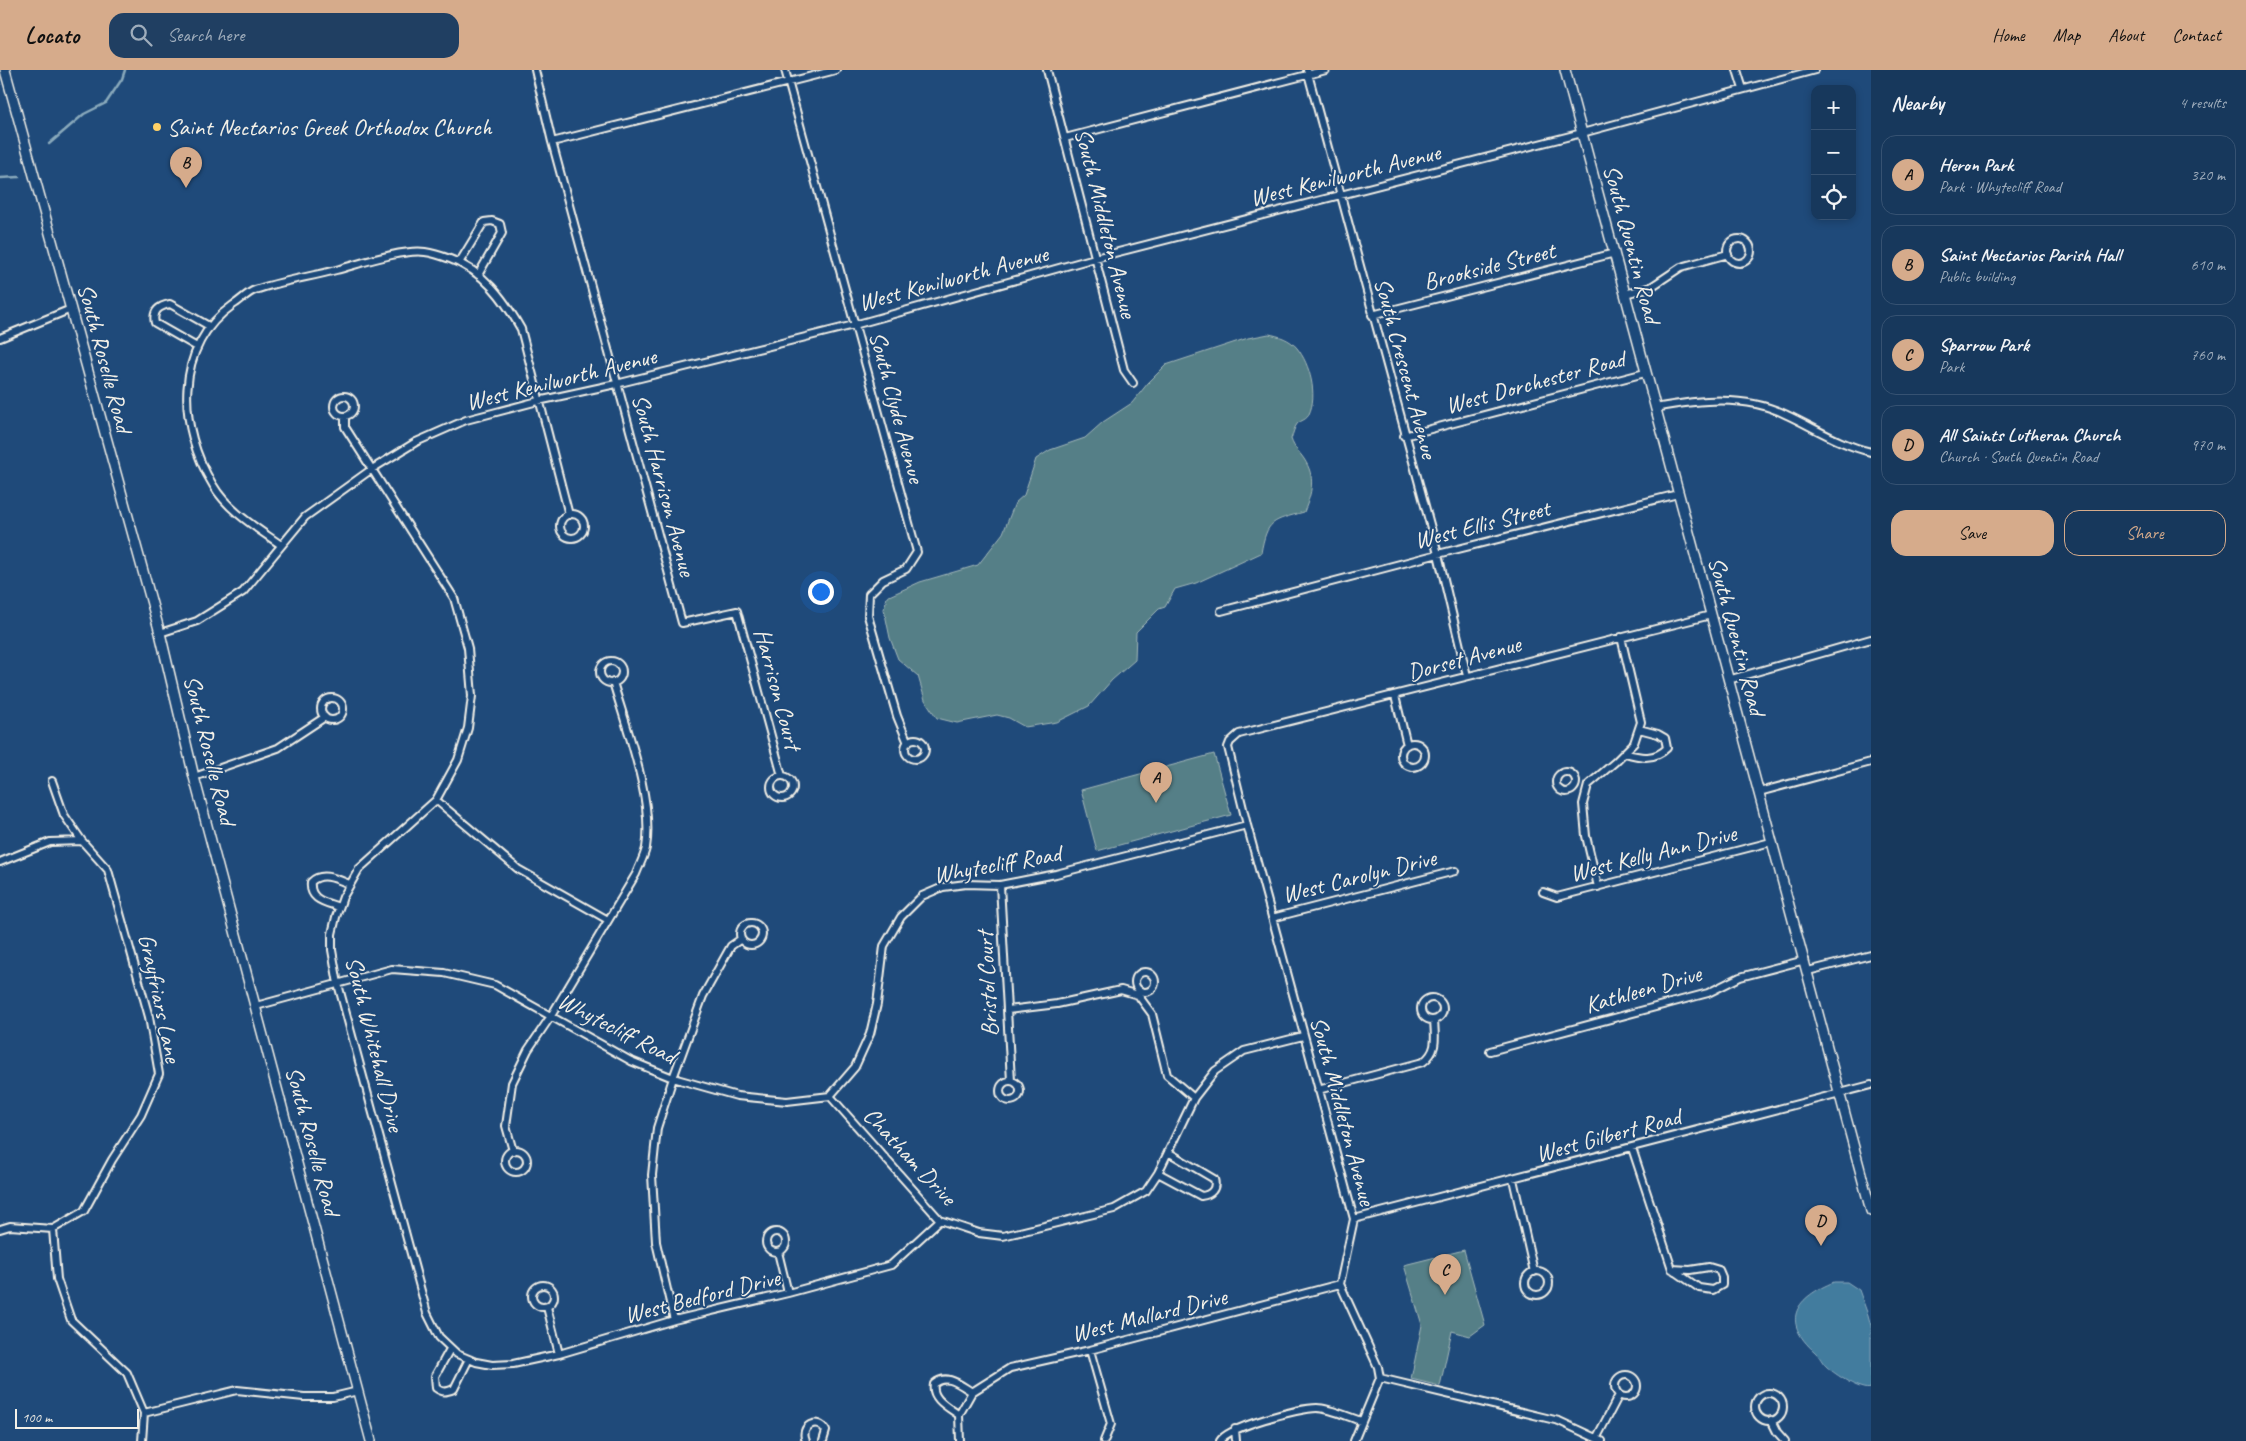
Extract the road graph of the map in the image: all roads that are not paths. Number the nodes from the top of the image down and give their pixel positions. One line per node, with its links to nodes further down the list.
1 (6, 70): 23 (main road, South Roselle Road)
2 (535, 70): 15 (street, South Harrison Avenue)
3 (785, 70): 11 (street, South Clyde Avenue)
4 (836, 70): 11 (street)
5 (1048, 70): 14 (street, South Middleton Avenue)
6 (1326, 70): 10 (street)
7 (1565, 70): 13 (main road, South Quentin Road)
8 (1737, 70): 12 (street)
9 (1815, 70): 12 (street, West Kenilworth Avenue)
10 (1307, 72): 14 (street); 16 (street, South Crescent Avenue)
11 (788, 83): 15 (street); 25 (street, South Clyde Avenue)
12 (1743, 89): 13 (street, West Kenilworth Avenue)
13 (1582, 133): 16 (street, West Kenilworth Avenue); 17 (main road, South Quentin Road)
14 (1065, 138): 19 (street, South Middleton Avenue)
15 (552, 142): 31 (street, South Harrison Avenue)
16 (1340, 195): 19 (street, West Kenilworth Avenue); 24 (street, South Crescent Avenue)
17 (1615, 253): 22 (main road, South Quentin Road); 24 (street, Brookside Street)
18 (1728, 254): 22 (street)
19 (1095, 258): 25 (street, West Kenilworth Avenue); 30 (street, South Middleton Avenue)
20 (459, 263): 21 (street); 21 (street); 26 (street)
21 (478, 275): 32 (street)
22 (1625, 294): 29 (main road, South Quentin Road)
23 (71, 309): 27 (street); 45 (main road, South Roselle Road)
24 (1372, 315): 35 (street, South Crescent Avenue)
25 (854, 325): 31 (street, West Kenilworth Avenue); 55 (street, South Clyde Avenue)
26 (209, 326): 28 (street); 28 (street)
27 (0, 338)
28 (197, 347): 40 (street)
29 (1645, 373): 33 (main road, South Quentin Road); 35 (street, West Dorchester Road)
30 (1133, 383)
31 (616, 384): 32 (street, West Kenilworth Avenue); 42 (street, South Harrison Avenue)
32 (538, 401): 37 (street, West Kenilworth Avenue); 39 (street)
33 (1655, 408): 36 (street); 38 (main road, South Quentin Road)
34 (344, 416): 37 (street, South Whitehall Drive)
35 (1404, 436): 41 (street, South Crescent Avenue)
36 (1871, 452)
37 (372, 469): 40 (street, West Kenilworth Avenue); 65 (street, South Whitehall Drive)
38 (1678, 494): 41 (street, West Ellis Street); 44 (main road, South Quentin Road)
39 (569, 515)
40 (281, 545): 45 (street, West Kenilworth Avenue)
41 (1438, 554): 43 (street, West Ellis Street); 48 (street, South Crescent Avenue)
42 (737, 611): 59 (street, Harrison Court)
43 (1221, 611)
44 (1711, 615): 46 (street, Dorset Avenue); 49 (main road, South Quentin Road)
45 (160, 633): 60 (main road, South Roselle Road)
46 (1621, 637): 48 (street, Dorset Avenue); 53 (street)
47 (1871, 639): 49 (street)
48 (1467, 676): 51 (street, Dorset Avenue)
49 (1728, 680): 64 (main road, South Quentin Road)
50 (614, 682): 77 (street)
51 (1395, 696): 54 (street, Dorset Avenue); 56 (street)
52 (325, 717): 60 (street)
53 (1639, 729): 57 (street); 57 (street)
54 (1230, 742): 66 (street, South Middleton Avenue)
55 (908, 743)
56 (1407, 745)
57 (1625, 753): 63 (street)
58 (1871, 762): 64 (street)
59 (782, 776)
60 (194, 777): 83 (main road, South Roselle Road)
61 (52, 781): 67 (street, Grayfriars Lane)
62 (1576, 787): 63 (street)
63 (1586, 792): 73 (street)
64 (1758, 792): 68 (main road, South Quentin Road)
65 (436, 800): 71 (street, South Whitehall Drive); 77 (street)
66 (1246, 825): 72 (street, Whytecliff Road); 76 (street, South Middleton Avenue)
67 (82, 841): 69 (street); 105 (street, Grayfriars Lane)
68 (1771, 842): 73 (street, West Kelly Ann Drive); 80 (main road, South Quentin Road)
69 (0, 862)
70 (1455, 871): 76 (street, West Carolyn Drive)
71 (349, 884): 75 (street, South Whitehall Drive); 75 (street)
72 (1000, 885): 84 (street, Bristol Court); 94 (street, Whytecliff Road)
73 (1598, 887): 74 (street, West Kelly Ann Drive)
74 (1544, 892)
75 (339, 906): 82 (street, South Whitehall Drive)
76 (1272, 918): 87 (street, South Middleton Avenue)
77 (608, 920): 85 (street)
78 (741, 939): 89 (street)
79 (1871, 954): 81 (street)
80 (1805, 960): 81 (main road, South Quentin Road); 88 (street, Kathleen Drive)
81 (1808, 971): 93 (main road, South Quentin Road)
82 (338, 984): 83 (street, Whytecliff Road); 85 (street, Whytecliff Road); 113 (street, South Whitehall Drive)
83 (256, 1006): 118 (main road, South Roselle Road)
84 (1008, 1010): 90 (street, Bristol Court); 95 (street)
85 (551, 1016): 89 (street, Whytecliff Road); 97 (street)
86 (1434, 1020): 92 (street)
87 (1303, 1036): 92 (street, South Middleton Avenue); 95 (street, Chatham Drive)
88 (1490, 1051)
89 (673, 1078): 94 (street, Whytecliff Road); 112 (street)
90 (1010, 1081)
91 (1871, 1085): 93 (street, West Gilbert Road)
92 (1318, 1090): 103 (street, South Middleton Avenue)
93 (1840, 1093): 96 (street, West Gilbert Road); 101 (main road, South Quentin Road)
94 (830, 1096): 102 (street, Chatham Drive)
95 (1194, 1098): 98 (street, Chatham Drive)
96 (1632, 1148): 100 (street, West Gilbert Road); 107 (street)
97 (513, 1151)
98 (1168, 1152): 99 (street, Chatham Drive); 99 (street)
99 (1158, 1173): 102 (street, Chatham Drive)
100 (1513, 1179): 103 (street, West Gilbert Road); 108 (street)
101 (1870, 1206)
102 (940, 1220): 110 (street, West Bedford Drive)
103 (1354, 1220): 109 (street, South Middleton Avenue)
104 (0, 1229): 105 (street)
105 (53, 1229): 121 (street)
106 (778, 1252): 110 (street)
107 (1672, 1269): 107 (street)
108 (1534, 1272)
109 (1340, 1284): 114 (street, West Mallard Drive); 117 (street)
110 (788, 1293): 112 (street, West Bedford Drive)
111 (547, 1306): 115 (street)
112 (674, 1320): 115 (street, West Bedford Drive)
113 (450, 1349): 116 (street, West Bedford Drive); 116 (street)
114 (1090, 1350): 119 (street, West Mallard Drive); 132 (street)
115 (559, 1354): 116 (street, West Bedford Drive)
116 (469, 1359)
117 (1380, 1378): 124 (street); 126 (street)
118 (358, 1390): 121 (street); 128 (main road, South Roselle Road)
119 (972, 1392): 122 (street, West Mallard Drive); 122 (street)
120 (1620, 1395): 126 (street)
121 (144, 1413): 127 (street)
122 (959, 1415): 131 (street)
123 (1771, 1420): 123 (street); 136 (street)
124 (1361, 1421): 125 (street); 135 (street)
125 (1235, 1429): 133 (street); 134 (street)
126 (1600, 1439)
127 (142, 1441)
128 (371, 1441)
129 (806, 1441): 130 (street)
130 (823, 1441)
131 (960, 1441)
132 (1104, 1441)
133 (1220, 1441)
134 (1236, 1441)
135 (1354, 1441)
136 (1785, 1441)

